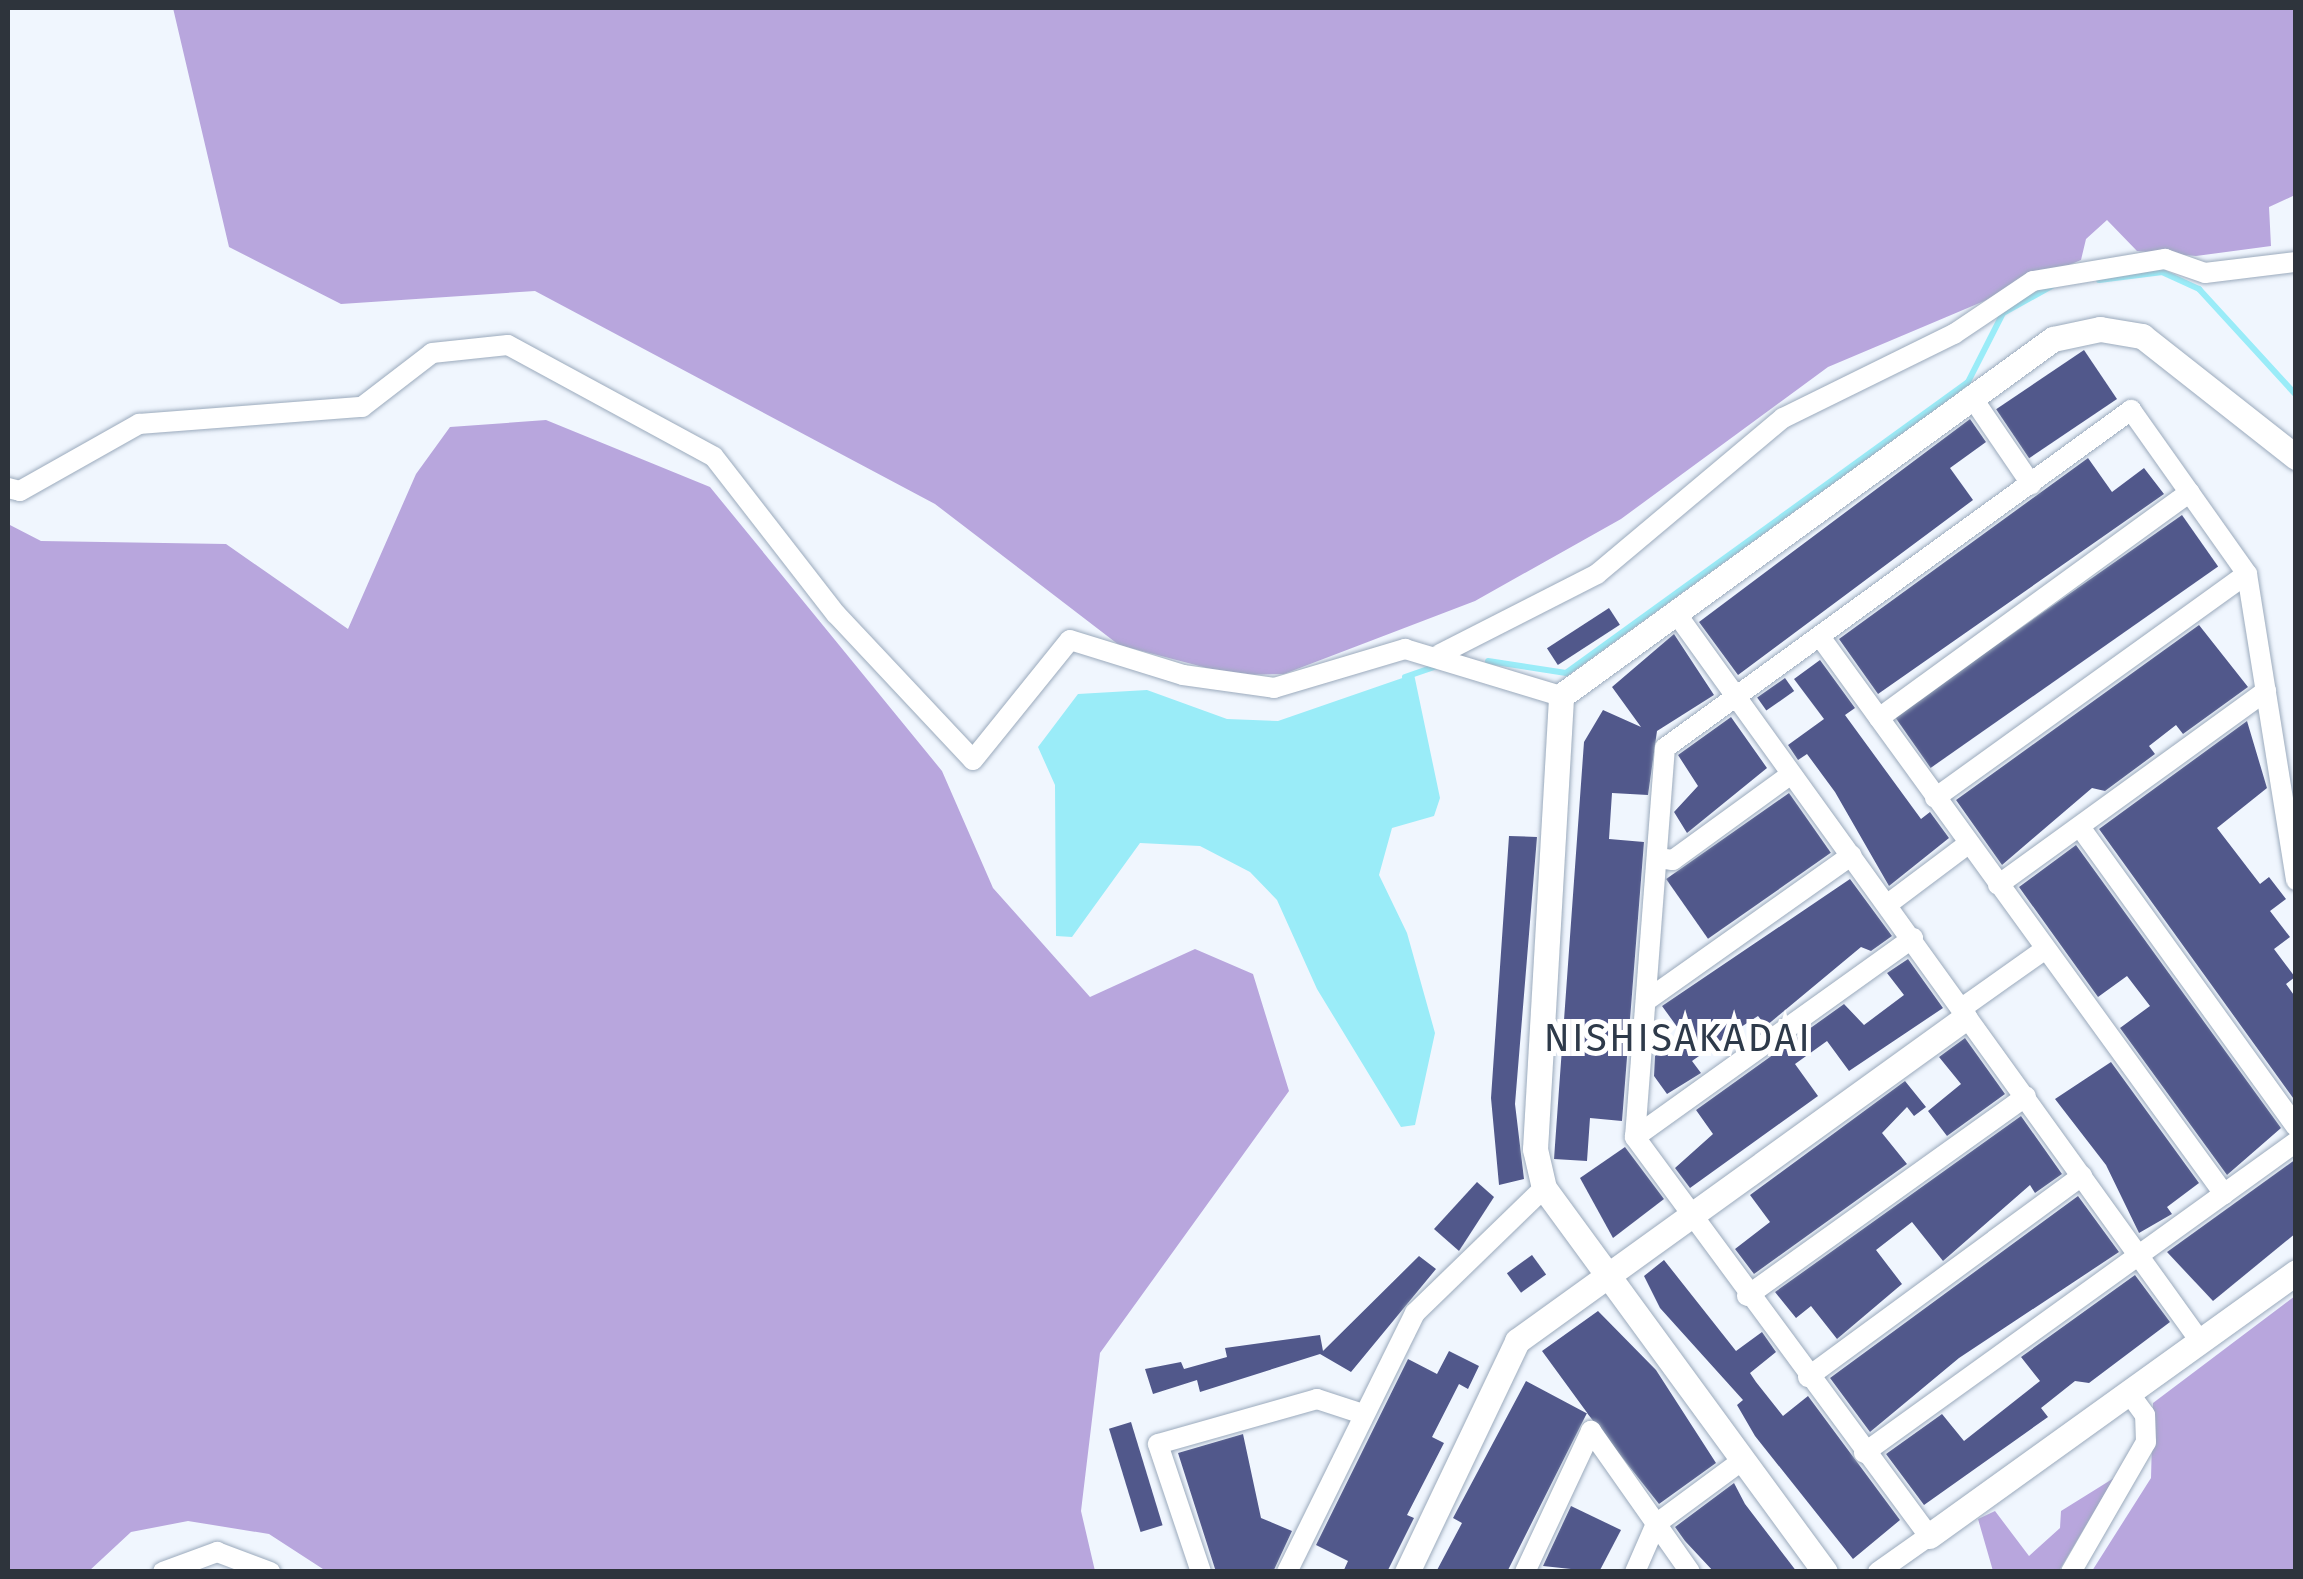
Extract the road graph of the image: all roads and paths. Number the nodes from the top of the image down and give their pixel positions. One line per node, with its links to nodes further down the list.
1 (2296, 262): 10 (street)
2 (1972, 396): 3 (street); 4 (street); 8 (street)
3 (2296, 457)
4 (2031, 484): 6 (street); 9 (street)
5 (8, 488): 10 (street)
6 (2190, 492): 7 (street); 14 (street)
7 (2247, 574): 11 (street); 16 (street)
8 (1678, 616): 12 (street); 13 (street)
9 (1821, 638): 13 (street); 14 (street)
10 (1440, 654): 12 (street)
11 (2266, 692): 17 (street); 21 (street)
12 (1561, 696): 33 (street)
13 (1733, 696): 15 (street); 20 (street)
14 (1878, 718): 16 (street)
15 (1790, 775): 19 (street); 20 (street)
16 (1935, 798): 18 (street)
17 (2080, 828): 22 (street); 29 (street)
18 (1968, 844): 22 (street); 23 (street)
19 (1852, 855): 23 (street); 26 (street)
20 (1657, 858): 26 (street)
21 (2296, 880)
22 (1998, 886): 25 (street)
23 (1888, 904): 24 (street)
24 (1913, 938): 27 (street); 30 (street)
25 (2044, 950): 27 (street); 34 (street)
26 (1650, 998): 30 (street)
27 (1964, 1013): 28 (street); 35 (street)
28 (2026, 1096): 32 (street); 39 (street)
29 (2296, 1126)
30 (1635, 1136): 35 (street)
31 (2296, 1142): 34 (street)
32 (2082, 1176): 36 (street); 41 (street)
33 (1544, 1188): 38 (street); 43 (street)
34 (2224, 1194): 36 (street)
35 (1689, 1222): 38 (street); 39 (street)
36 (2138, 1254): 40 (street); 44 (street)
37 (2296, 1272): 40 (street)
38 (1605, 1277): 45 (street); 52 (street)
39 (1747, 1296): 41 (street)
40 (2200, 1341): 42 (street)
41 (1808, 1377): 44 (street)
42 (2128, 1392): 47 (street); 58 (street)
43 (1360, 1413): 50 (street); 51 (street)
44 (1864, 1453): 47 (street)
45 (1740, 1462): 46 (street); 56 (street)
46 (1656, 1524): 53 (street); 54 (street); 55 (street)
47 (1928, 1536): 57 (street)
48 (162, 1572): 49 (street)
49 (270, 1572)
50 (1201, 1572)
51 (1286, 1572)
52 (1407, 1572)
53 (1525, 1572)
54 (1635, 1572)
55 (1690, 1572)
56 (1825, 1572)
57 (1878, 1572)
58 (2072, 1572)

